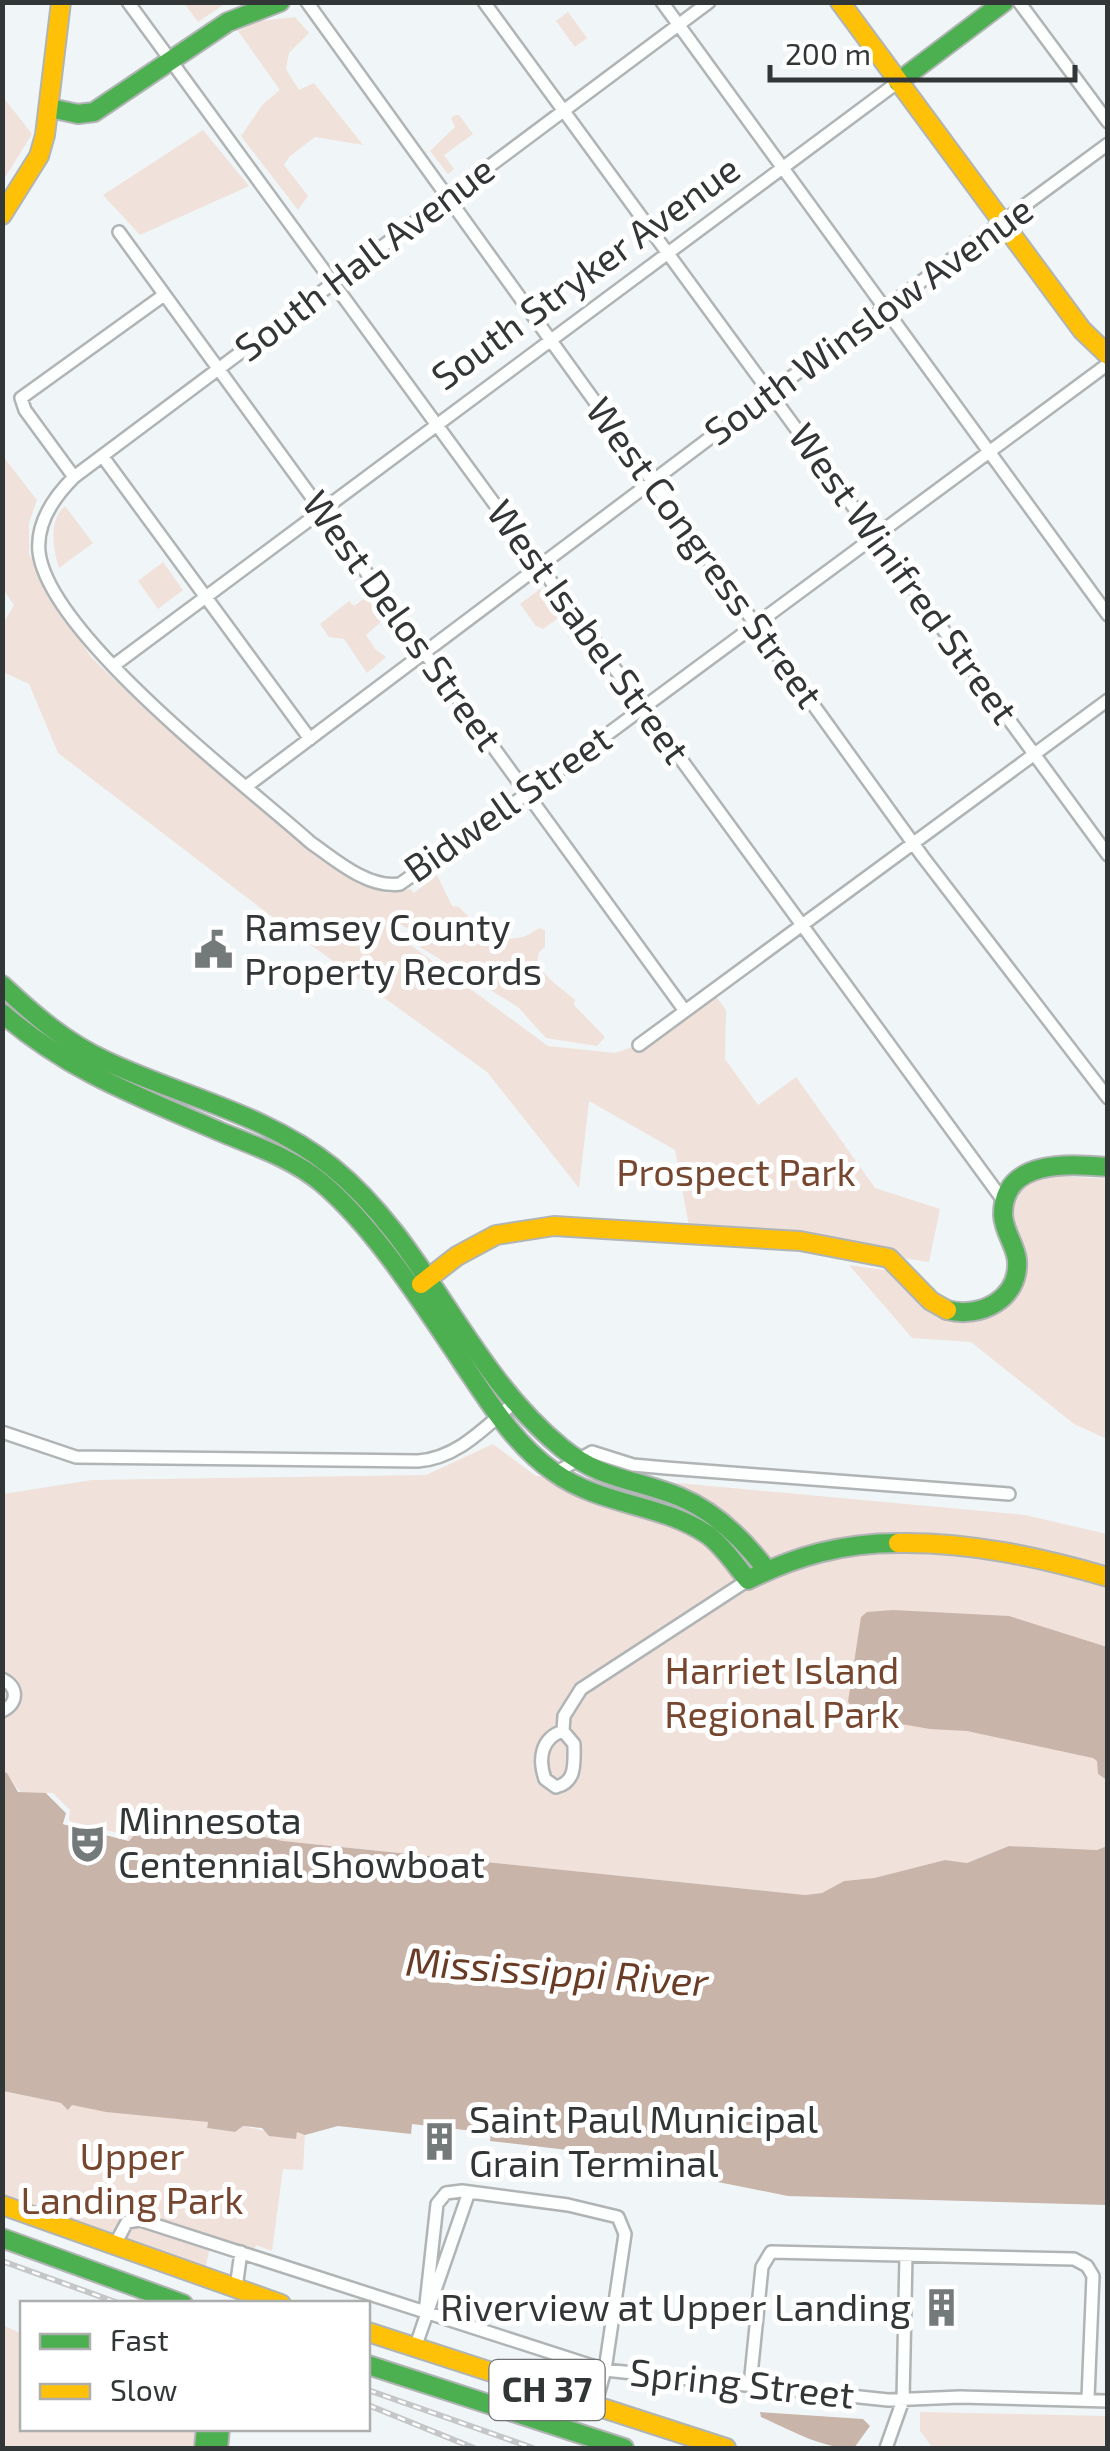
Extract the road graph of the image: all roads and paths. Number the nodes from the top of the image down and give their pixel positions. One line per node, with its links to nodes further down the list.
1 (61, 2): 14 (main road)
2 (128, 2): 12 (street, West Isabel Street)
3 (280, 2): 12 (main road)
4 (307, 2): 19 (street, West Congress Street)
5 (484, 2): 15 (street, West Winifred Street)
6 (662, 2): 11 (street)
7 (709, 2): 11 (street, South Hall Avenue)
8 (840, 2): 13 (main road)
9 (1004, 2): 13 (main road, South Stryker Avenue)
10 (1019, 2): 16 (street)
11 (678, 26): 15 (street, South Hall Avenue); 18 (street)
12 (170, 60): 14 (main road); 24 (street, West Isabel Street)
13 (898, 82): 18 (street, South Stryker Avenue); 21 (main road)
14 (50, 108): 20 (main road)
15 (564, 112): 19 (street, South Hall Avenue); 23 (street, West Winifred Street)
16 (1108, 122)
17 (1108, 144): 21 (street, South Winslow Avenue)
18 (782, 168): 23 (street, South Stryker Avenue); 26 (street)
19 (448, 198): 24 (street, South Hall Avenue); 27 (street, West Congress Street)
20 (2, 215)
21 (1002, 224): 26 (street, South Winslow Avenue); 28 (main road)
22 (119, 232): 25 (street, West Delos Street)
23 (668, 253): 27 (street, South Stryker Avenue); 31 (street, West Winifred Street)
24 (332, 282): 30 (street, South Hall Avenue); 32 (street, West Isabel Street)
25 (164, 295): 30 (street, West Delos Street); 35 (street)
26 (885, 310): 31 (street, South Winslow Avenue); 33 (street)
27 (550, 340): 32 (street, South Stryker Avenue); 36 (street, West Congress Street)
28 (1108, 354)
29 (1108, 364): 33 (street, Bidwell Street)
30 (218, 369): 34 (street, South Hall Avenue); 37 (street, West Delos Street)
31 (770, 393): 36 (street, South Winslow Avenue); 38 (street, West Winifred Street)
32 (436, 424): 37 (street, South Stryker Avenue); 39 (street, West Isabel Street)
33 (989, 452): 38 (street, Bidwell Street); 41 (street)
34 (103, 456): 35 (street, South Hall Avenue); 40 (street)
35 (74, 478): 44 (street, South Hall Avenue)
36 (652, 481): 39 (street, South Winslow Avenue); 42 (street, West Congress Street)
37 (322, 510): 40 (street, South Stryker Avenue); 43 (street, West Delos Street)
38 (875, 536): 42 (street, Bidwell Street); 48 (street, West Winifred Street)
39 (540, 566): 43 (street, South Winslow Avenue); 46 (street, West Isabel Street)
40 (206, 596): 44 (street, South Stryker Avenue); 47 (street)
41 (1108, 615)
42 (755, 625): 46 (street, Bidwell Street); 51 (street, West Congress Street)
43 (425, 652): 47 (street, South Winslow Avenue); 50 (street, West Delos Street)
44 (113, 666): 49 (street)
45 (1108, 700): 48 (street)
46 (643, 708): 50 (street, Bidwell Street); 53 (street, West Isabel Street)
47 (310, 739): 49 (street, South Winslow Avenue)
48 (1035, 754): 51 (street); 52 (street, West Winifred Street)
49 (247, 786): 50 (street, Bidwell Street)
50 (528, 793): 55 (street, West Delos Street)
51 (913, 844): 53 (street); 58 (street, West Congress Street)
52 (1108, 855)
53 (802, 925): 55 (street); 60 (street, West Isabel Street)
54 (2, 985): 61 (main road)
55 (686, 1011): 57 (street)
56 (2, 1012): 61 (main road)
57 (638, 1045)
58 (1108, 1098)
59 (1108, 1168): 60 (main road)
60 (1005, 1203): 61 (main road)
61 (420, 1285): 62 (main road); 63 (main road)
62 (515, 1402): 63 (street); 65 (main road)
63 (498, 1416): 64 (street); 66 (main road)
64 (2, 1432)
65 (576, 1459): 66 (street); 67 (street); 68 (main road)
66 (555, 1473): 70 (main road)
67 (1009, 1494)
68 (766, 1569): 69 (main road); 70 (main road)
69 (1108, 1577)
70 (748, 1580): 73 (street)
71 (2, 1679): 72 (street)
72 (2, 1712)
73 (563, 1731): 73 (street)
74 (470, 2192): 82 (street); 82 (street); 86 (street)
75 (2, 2205): 77 (main road)
76 (2, 2238): 81 (main road)
77 (114, 2246): 78 (street, Spring Street); 80 (main road)
78 (241, 2252): 80 (street); 82 (street, Spring Street)
79 (906, 2256): 87 (street); 88 (street); 89 (street)
80 (233, 2299)
81 (175, 2301)
82 (426, 2313): 84 (street); 86 (street, Spring Street)
83 (370, 2333): 84 (main road, CH 37)
84 (415, 2348): 91 (main road, CH 37)
85 (370, 2366): 92 (main road, CH 37)
86 (606, 2370): 87 (street, Spring Street); 91 (street)
87 (750, 2386): 89 (street, Spring Street)
88 (1088, 2398): 89 (street, Spring Street); 90 (street, Spring Street)
89 (902, 2400): 94 (street)
90 (1108, 2401)
91 (595, 2406): 93 (main road, CH 37)
92 (624, 2448)
93 (726, 2448)
94 (886, 2448)

